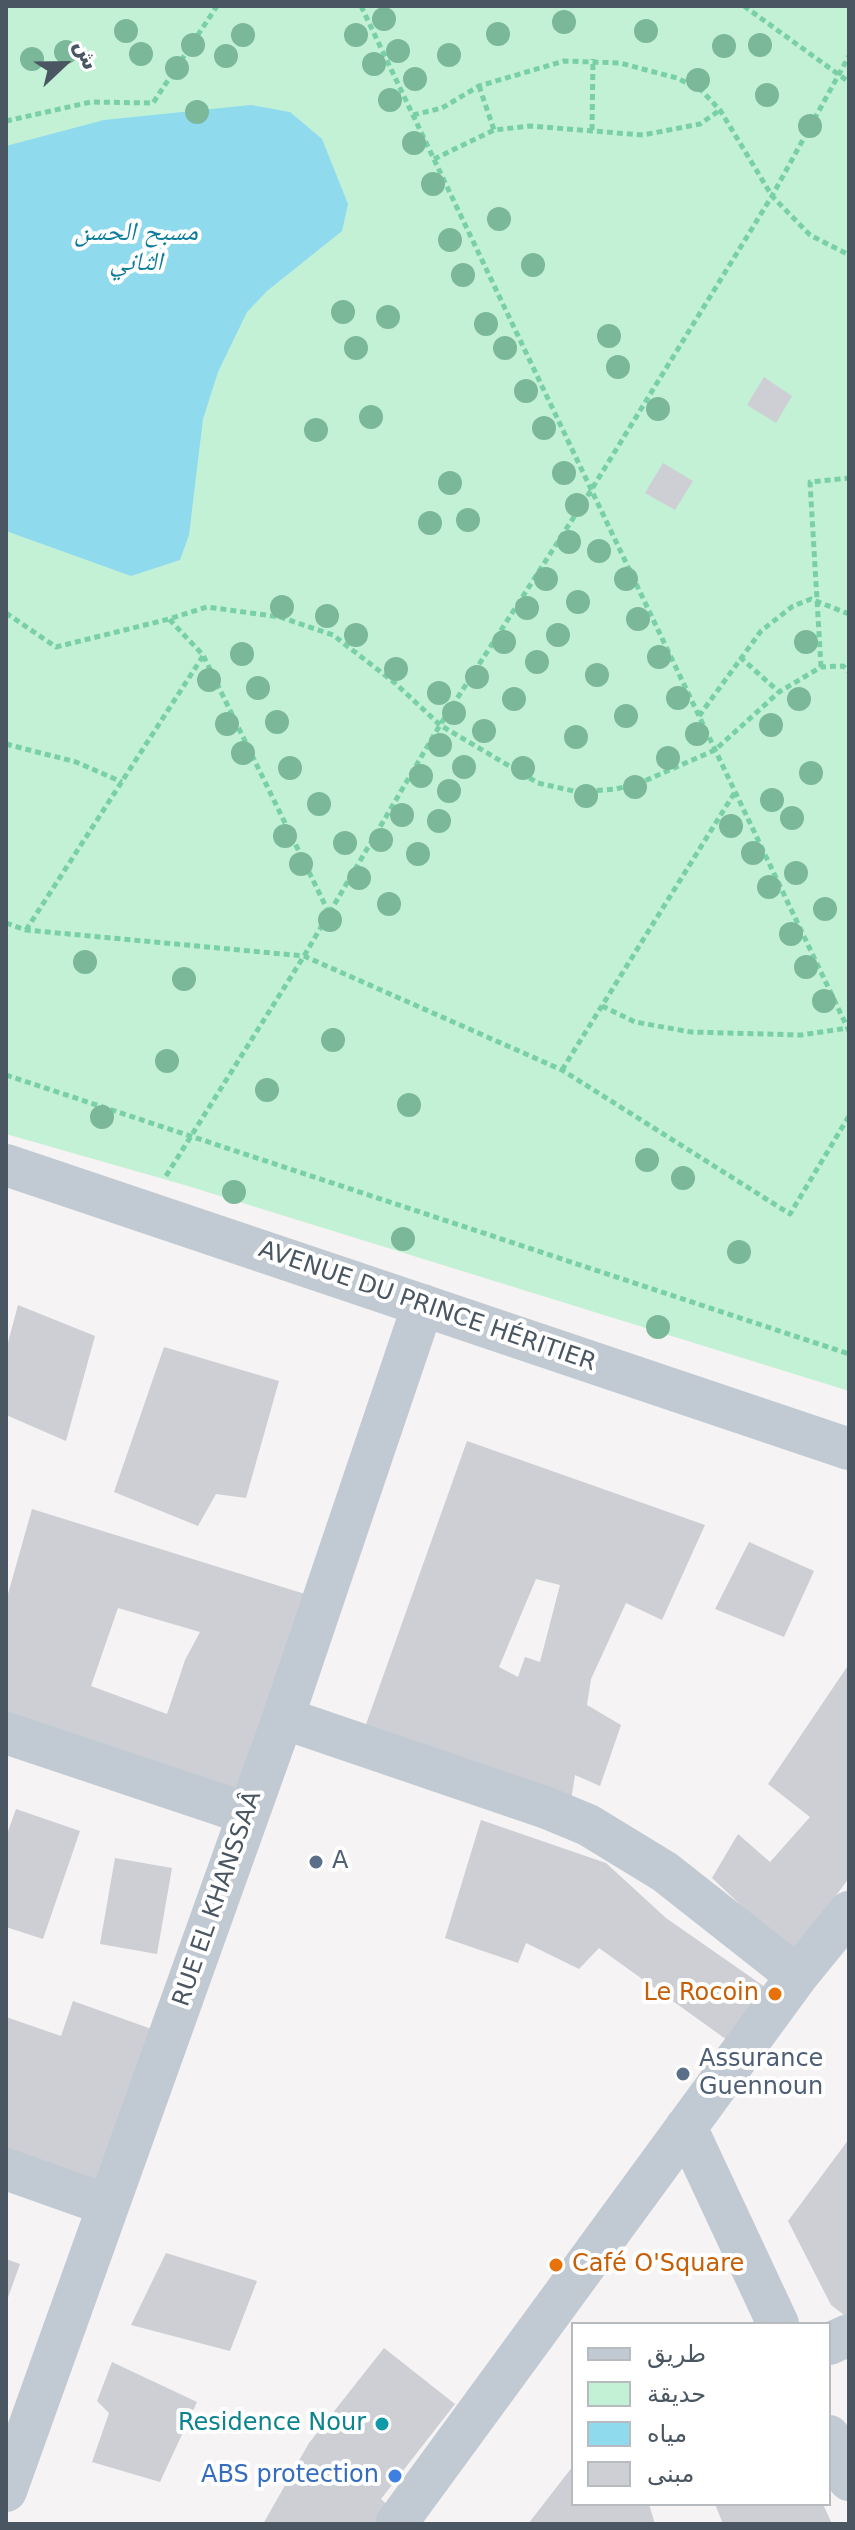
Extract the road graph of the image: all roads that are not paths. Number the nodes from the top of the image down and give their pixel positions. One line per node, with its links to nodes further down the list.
1 (6, 1165): 2 (street, AVENUE DU PRINCE HÉRITIER)
2 (423, 1305): 3 (street, AVENUE DU PRINCE HÉRITIER); 4 (street, RUE EL KHANSSAÂ)
3 (849, 1449)
4 (283, 1718): 6 (street, RUE EL KHANSSAÂ); 8 (street)
5 (6, 1733): 6 (street)
6 (248, 1814): 11 (street, RUE EL KHANSSAÂ)
7 (849, 1912): 8 (street)
8 (797, 1976): 9 (street)
9 (686, 2127): 12 (street); 16 (street)
10 (6, 2169): 11 (street)
11 (107, 2205): 15 (street, RUE EL KHANSSAÂ)
12 (777, 2322)
13 (831, 2440): 14 (street)
14 (849, 2480)
15 (6, 2491)
16 (396, 2524)

